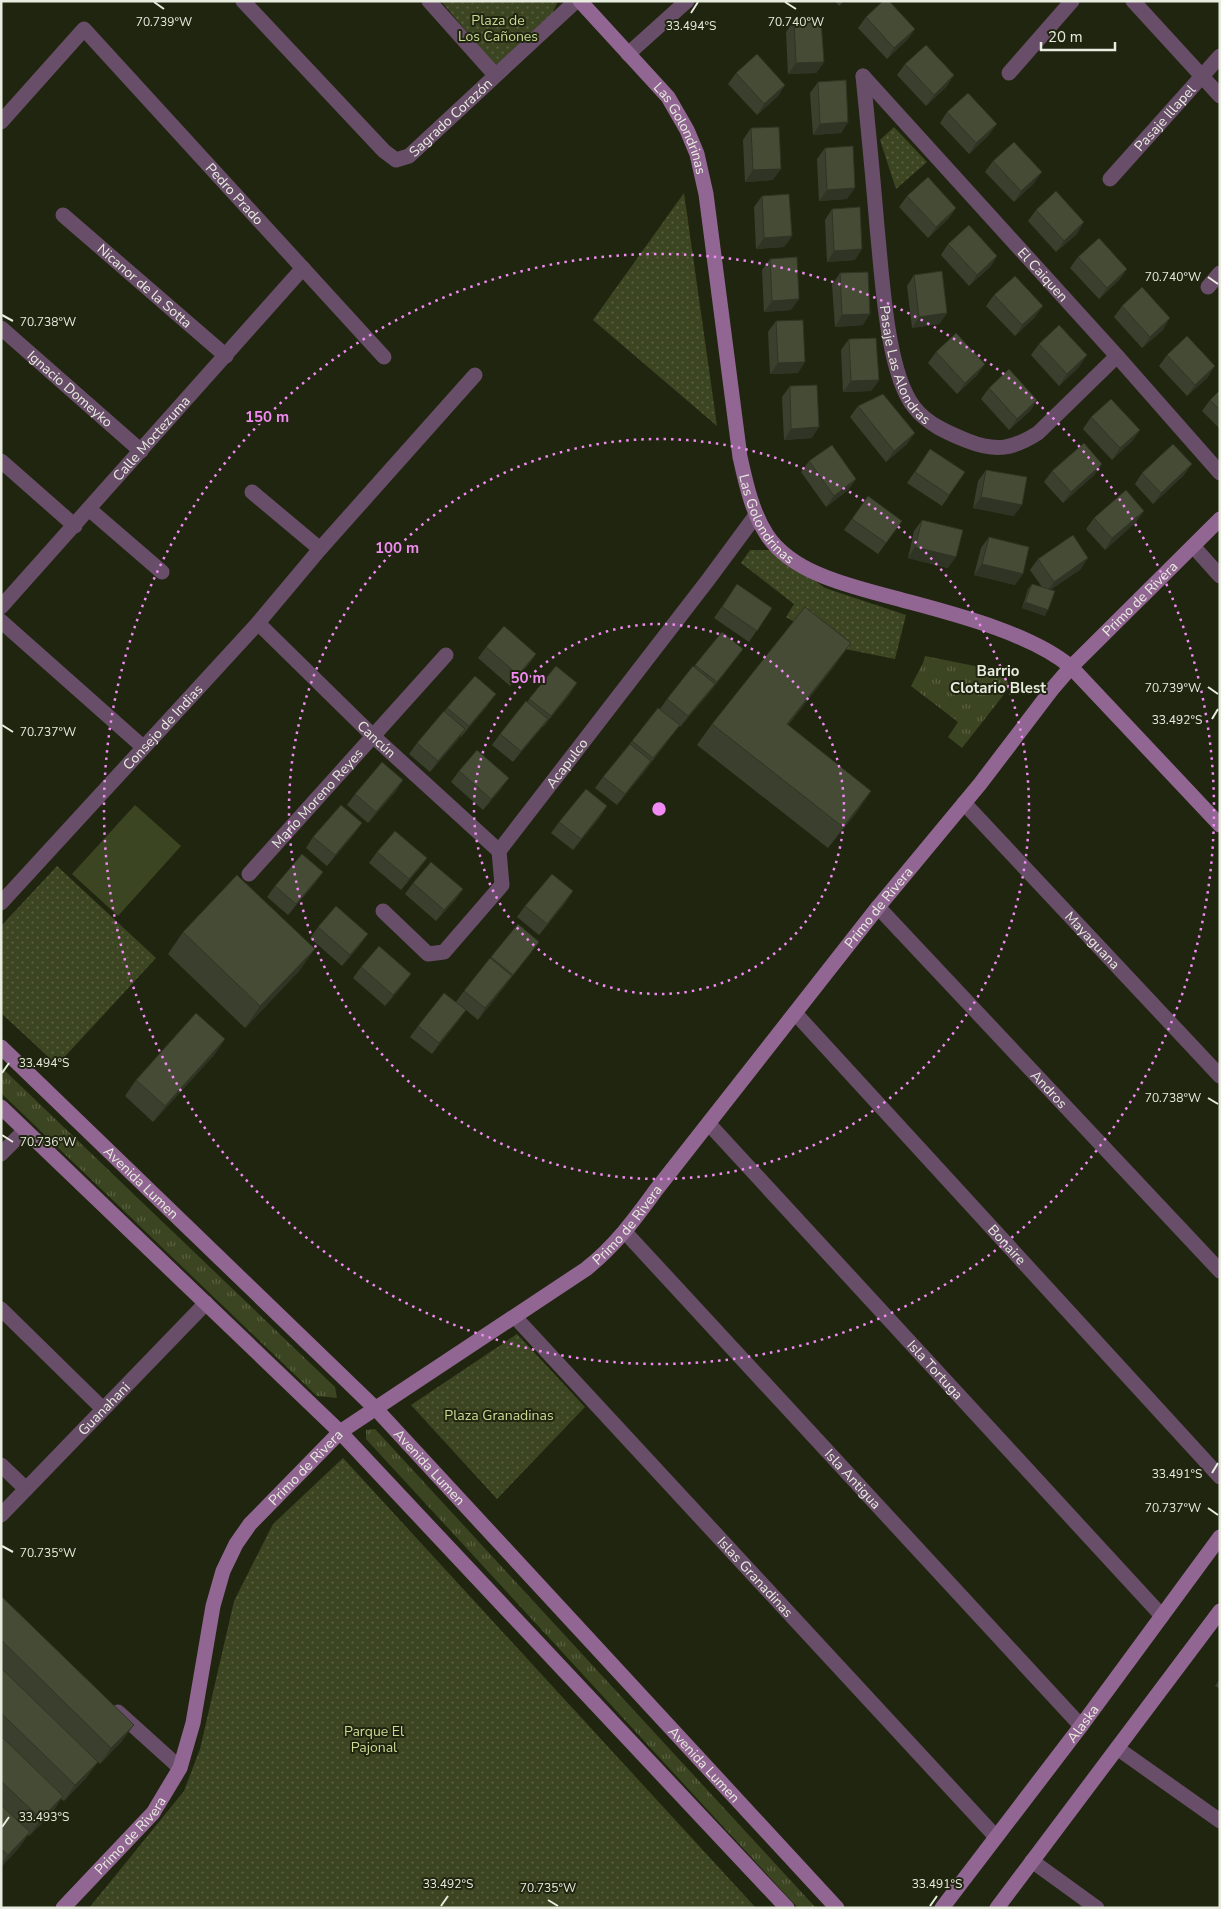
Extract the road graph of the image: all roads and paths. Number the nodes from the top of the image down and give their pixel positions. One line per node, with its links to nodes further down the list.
1 (243, 1): 10 (street, Sagrado Corazón)
2 (429, 1): 10 (street)
3 (578, 1): 7 (street, Las Golondrinas); 10 (street, Sagrado Corazón)
4 (687, 1): 7 (street)
5 (1072, 1): 9 (street)
6 (1133, 1): 12 (street)
7 (628, 54): 30 (street, Las Golondrinas)
8 (1220, 56): 12 (street, Pasaje Illapel)
9 (1009, 72)
10 (495, 75)
11 (863, 76): 22 (street, El Caiquen); 22 (street, Pasaje Las Alondras)
12 (1202, 76): 13 (street); 15 (street, Pasaje Illapel)
13 (1220, 96)
14 (1, 122): 17 (street, Pedro Prado)
15 (1110, 179)
16 (63, 214): 21 (street, Nicanor de la Sotta)
17 (303, 268): 21 (street, Calle Moctezuma); 23 (street, Pedro Prado)
18 (1220, 273): 19 (street)
19 (1208, 287)
20 (1, 328): 25 (street, Ignacio Domeyko)
21 (226, 356): 25 (street, Calle Moctezuma)
22 (1117, 356): 27 (street, El Caiquen)
23 (384, 357)
24 (475, 375): 34 (street, Consejo de Indias)
25 (141, 451): 29 (street, Calle Moctezuma)
26 (1, 461): 32 (street)
27 (1220, 473)
28 (252, 492): 34 (street)
29 (89, 509): 32 (street, Calle Moctezuma); 35 (street)
30 (756, 515): 41 (street, Las Golondrinas); 46 (street, Acapulco)
31 (1220, 519): 33 (street, Primo de Rivera)
32 (75, 526): 37 (street, Calle Moctezuma)
33 (1193, 546): 36 (street); 41 (street, Primo de Rivera)
34 (320, 549): 39 (street, Consejo de Indias)
35 (162, 572)
36 (1220, 576)
37 (1, 608)
38 (1, 621): 43 (street)
39 (258, 623): 42 (street, Cancún); 43 (street, Consejo de Indias)
40 (446, 655): 42 (street, Mario Moreno Reyes)
41 (1071, 667): 44 (street, Primo de Rivera); 45 (street, Las Golondrinas)
42 (374, 736): 46 (street, Cancún); 47 (street, Mario Moreno Reyes)
43 (143, 746): 48 (street, Consejo de Indias)
44 (964, 803): 49 (street, Primo de Rivera); 53 (street, Mayaguana)
45 (1220, 825)
46 (499, 851): 50 (street)
47 (249, 874)
48 (1, 903)
49 (878, 907): 51 (street, Primo de Rivera); 59 (street, Andros)
50 (383, 911)
51 (795, 1013): 55 (street, Primo de Rivera); 67 (street, Bonaire)
52 (1, 1047): 64 (street, Avenida Lumen)
53 (1220, 1076)
54 (1, 1107): 56 (street)
55 (708, 1124): 58 (street, Primo de Rivera); 72 (street, Isla Tortuga)
56 (25, 1130): 57 (street); 60 (street)
57 (1, 1154)
58 (625, 1232): 62 (street, Primo de Rivera); 74 (street, Isla Antigua)
59 (1220, 1271)
60 (206, 1303): 63 (street, Guanahani); 65 (street)
61 (1, 1309): 63 (street)
62 (515, 1317): 64 (street, Primo de Rivera); 78 (street, Islas Granadinas)
63 (103, 1409): 68 (street, Guanahani)
64 (376, 1409): 65 (street, Primo de Rivera); 82 (street, Avenida Lumen)
65 (340, 1432): 76 (street, Primo de Rivera); 81 (street)
66 (1, 1465): 68 (street)
67 (1220, 1477)
68 (26, 1490): 69 (street, Guanahani)
69 (1, 1515)
70 (1220, 1536): 72 (street, Alaska)
71 (1220, 1611): 75 (street)
72 (1162, 1616): 74 (street, Alaska)
73 (110, 1705): 76 (street)
74 (1081, 1726): 78 (street, Alaska)
75 (1117, 1748): 77 (street); 79 (street)
76 (180, 1768): 80 (street, Primo de Rivera)
77 (1220, 1821)
78 (996, 1837): 83 (street, Alaska)
79 (1032, 1861): 84 (street); 85 (street)
80 (63, 1908)
81 (787, 1908)
82 (837, 1908)
83 (942, 1908)
84 (997, 1908)
85 (1097, 1908)

